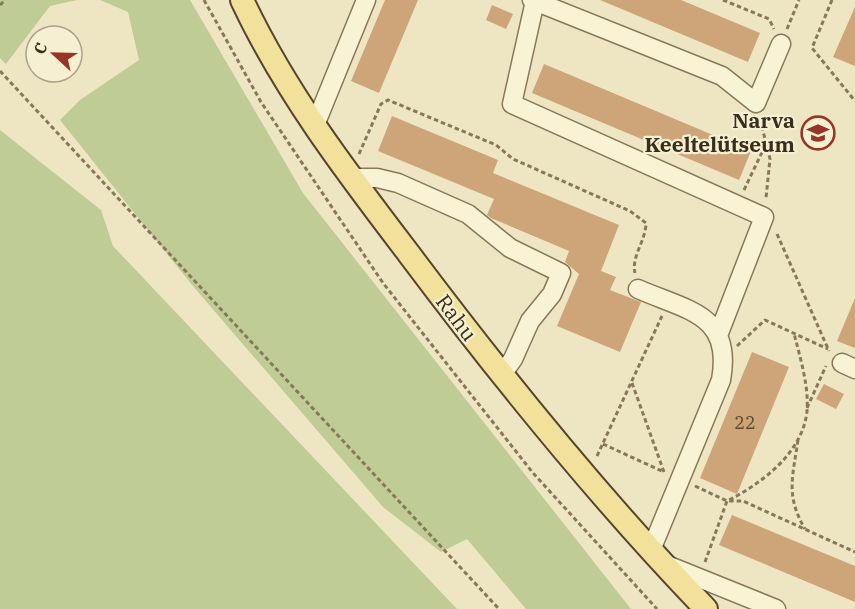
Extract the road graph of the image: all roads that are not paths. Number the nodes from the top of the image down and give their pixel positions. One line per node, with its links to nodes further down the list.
1 (366, 0): 5 (lane)
2 (533, 1): 4 (lane); 8 (lane)
3 (248, 2): 5 (main road, Rahu)
4 (781, 44)
5 (315, 125): 6 (main road, Rahu)
6 (351, 178): 9 (main road, Rahu); 9 (lane)
7 (638, 289): 8 (lane)
8 (719, 333): 10 (lane)
9 (501, 376): 10 (main road, Rahu)
10 (656, 556): 11 (main road, Rahu); 12 (lane)
11 (706, 609)
12 (776, 609)

